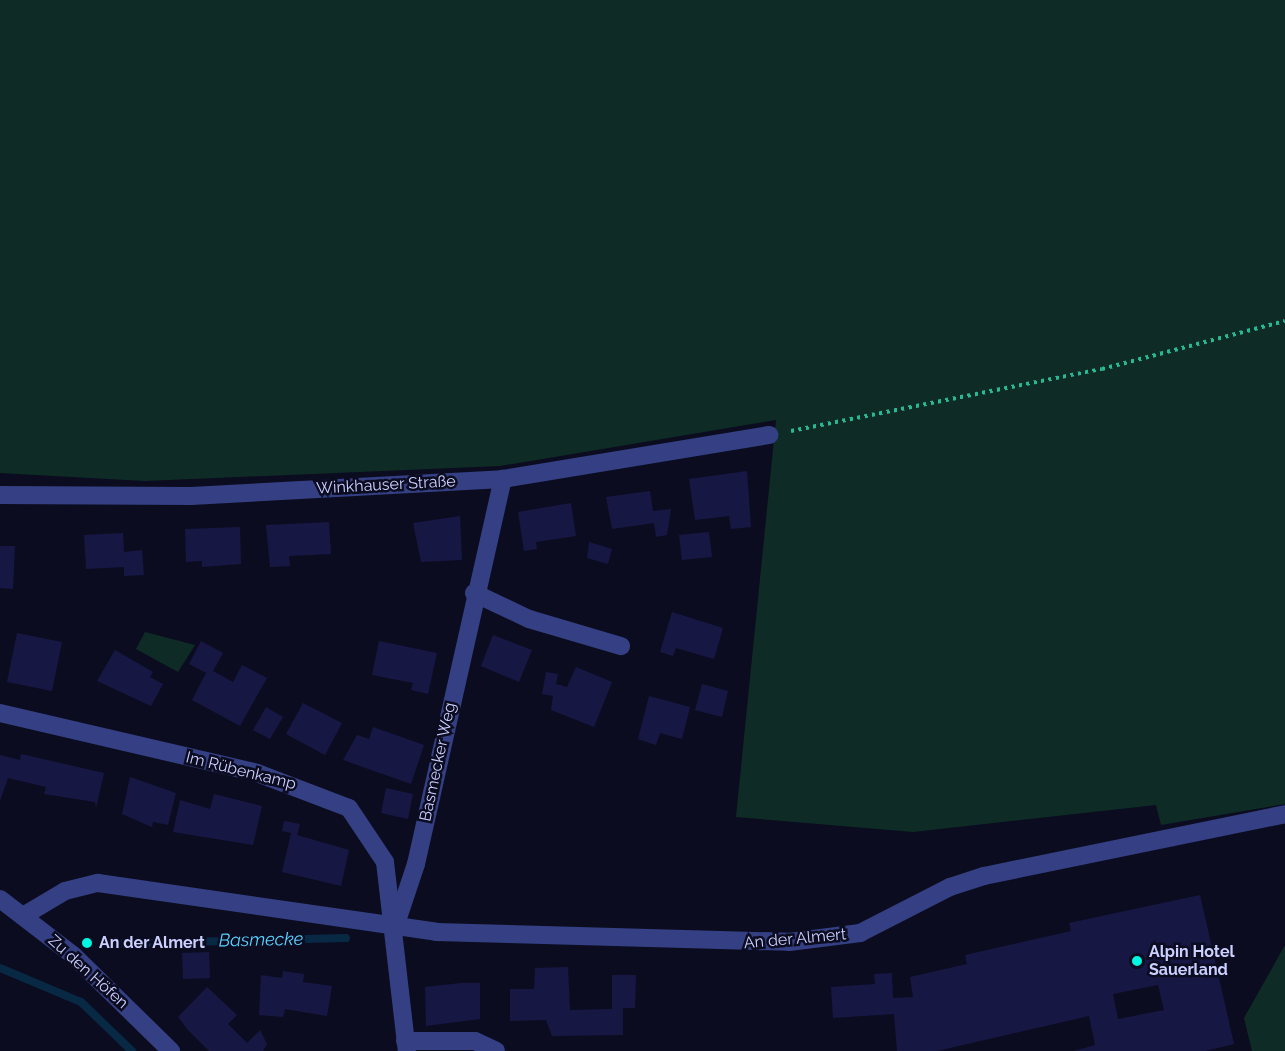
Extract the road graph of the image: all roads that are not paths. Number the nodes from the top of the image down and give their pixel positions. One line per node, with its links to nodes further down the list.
1 (769, 435): 2 (street, Winkhauser Straße)
2 (503, 479): 3 (street, Winkhauser Straße); 4 (street, Basmecker Weg)
3 (0, 495)
4 (474, 593): 5 (street); 10 (street, Basmecker Weg)
5 (621, 646)
6 (0, 713): 10 (street, Im Rübenkamp)
7 (1285, 814): 10 (street, An der Almert)
8 (0, 899): 9 (street, Zu den Höfen)
9 (22, 916): 10 (street, An der Almert); 12 (street, Zu den Höfen)
10 (394, 928): 11 (street)
11 (406, 1046): 13 (street)
12 (171, 1051)
13 (496, 1051)

